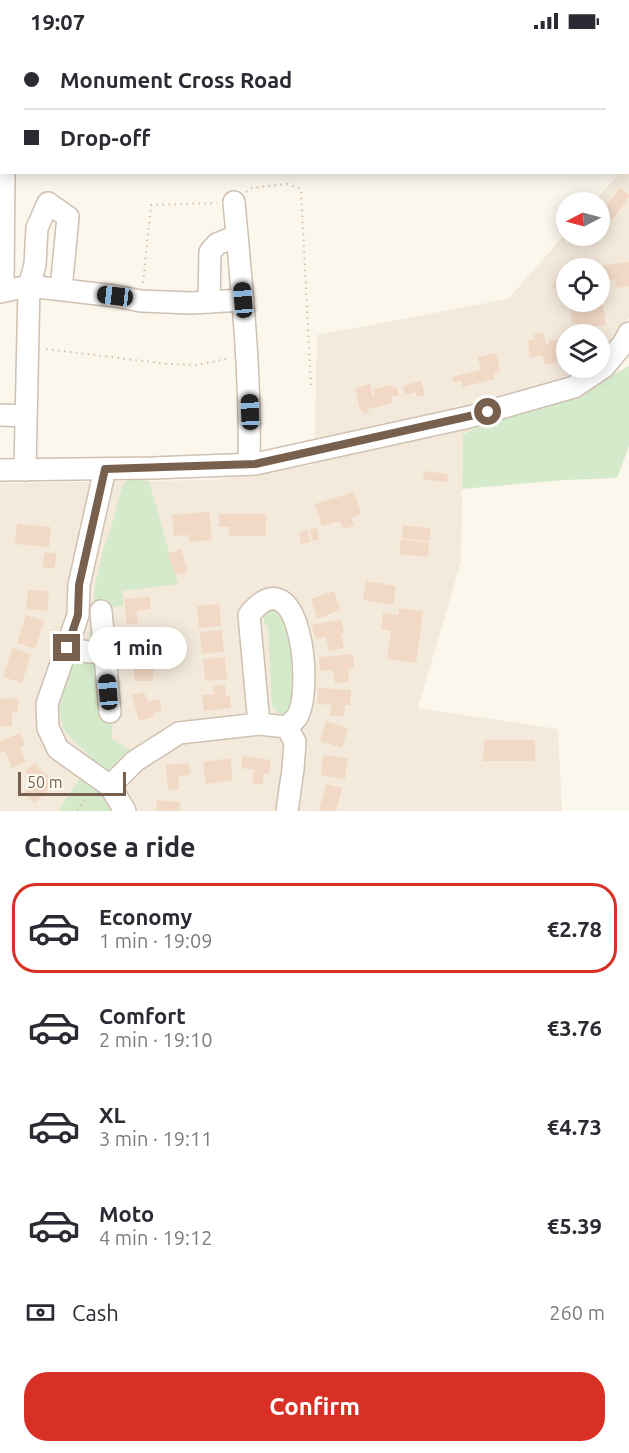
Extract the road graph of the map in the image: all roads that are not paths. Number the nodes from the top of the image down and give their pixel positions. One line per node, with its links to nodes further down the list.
1 (4, 174): 6 (street)
2 (234, 202): 3 (street)
3 (237, 236): 7 (street); 8 (street)
4 (29, 286): 5 (street); 5 (street); 6 (street); 11 (street)
5 (61, 289): 8 (street)
6 (1, 292)
7 (243, 300): 8 (street); 12 (street)
8 (209, 302)
9 (629, 333): 12 (street)
10 (0, 415): 11 (street)
11 (26, 416): 15 (street)
12 (249, 464): 13 (street)
13 (105, 469): 15 (street); 17 (street)
14 (0, 470): 15 (street)
15 (25, 470)
16 (101, 611): 18 (street)
17 (67, 648): 18 (street); 22 (street)
18 (105, 651): 19 (street)
19 (110, 711)
20 (259, 724): 21 (street); 21 (street); 22 (street)
21 (287, 727): 24 (street)
22 (104, 781): 23 (street)
23 (125, 811)
24 (287, 811)

